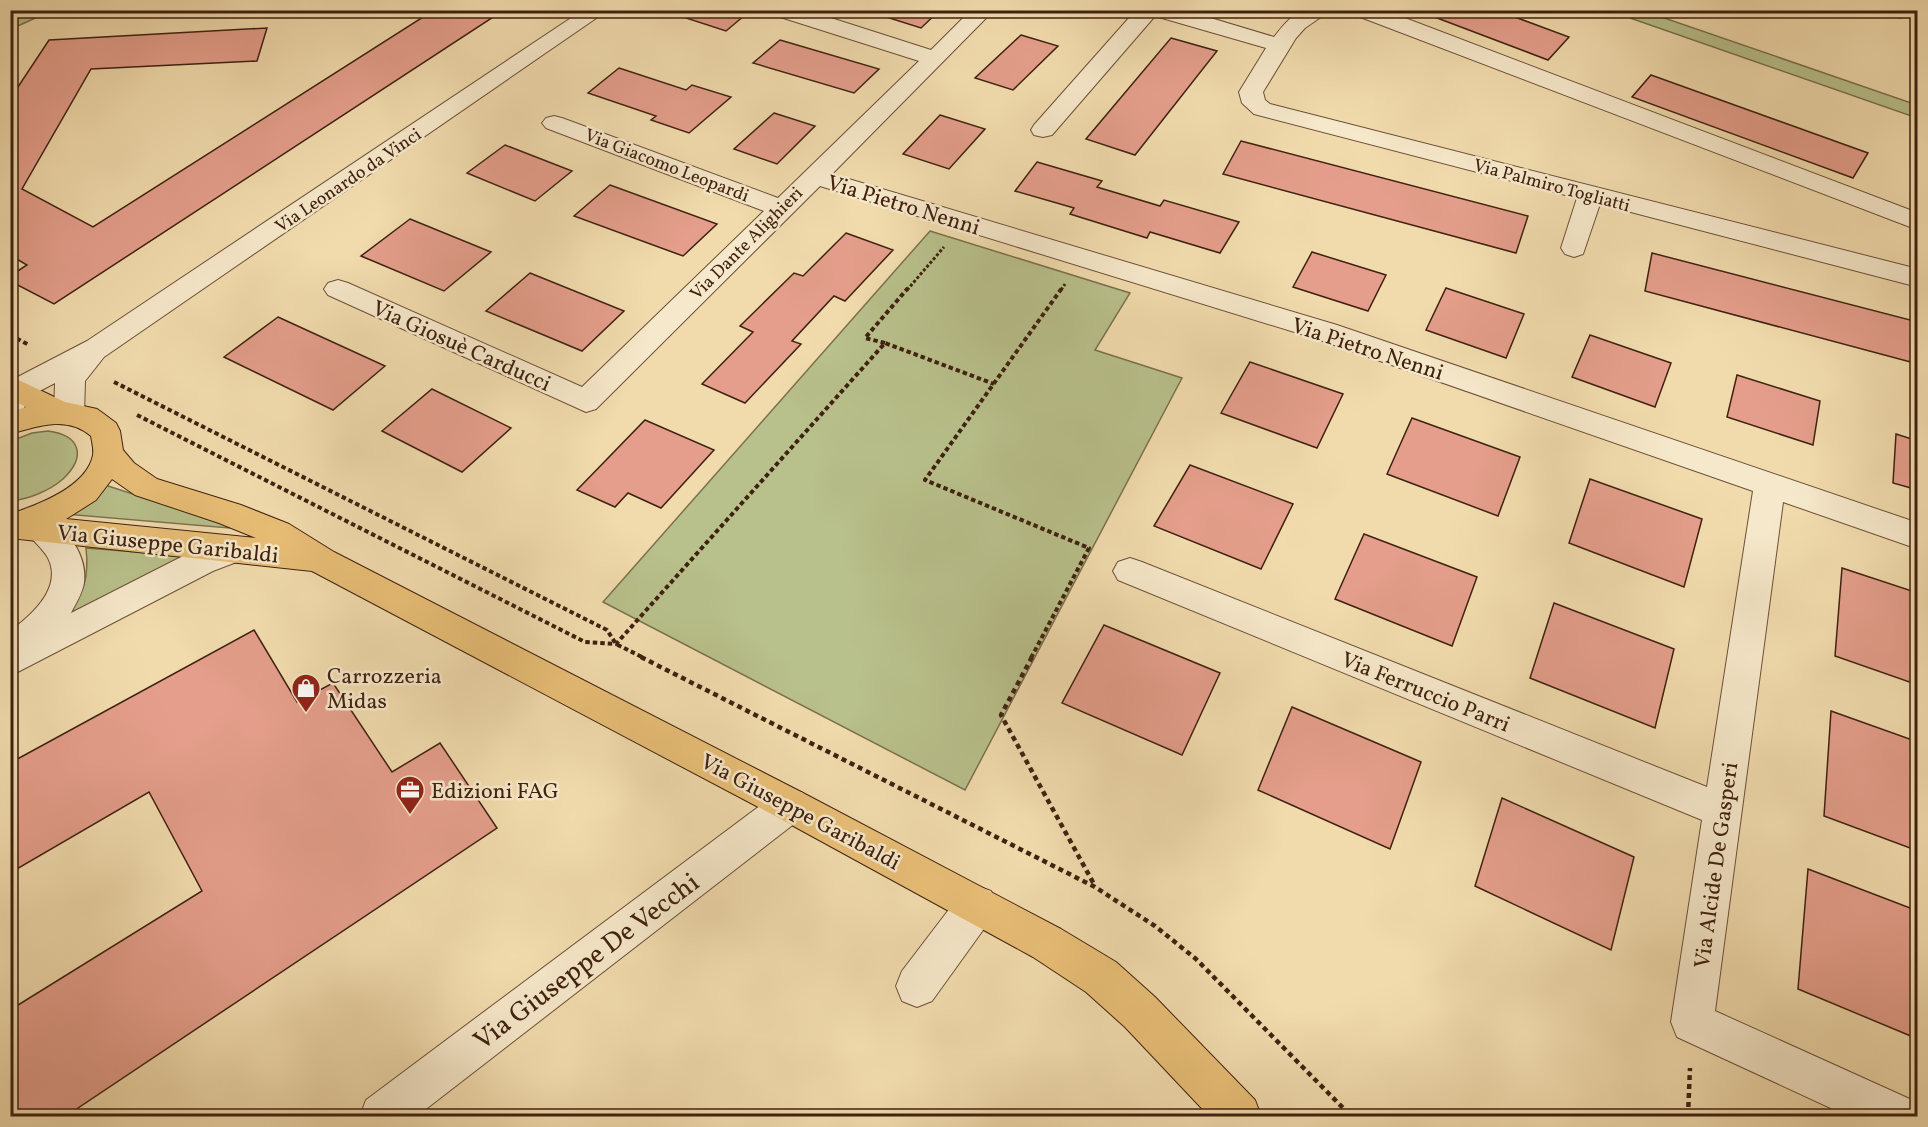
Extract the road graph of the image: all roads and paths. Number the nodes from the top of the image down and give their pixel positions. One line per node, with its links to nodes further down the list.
1 (598, 10): 24 (street, Via Leonardo da Vinci)
2 (782, 10): 9 (street)
3 (984, 10): 9 (street, Via Dante Alighieri)
4 (1148, 10): 11 (street)
5 (1159, 10): 8 (street)
6 (1321, 10): 8 (street, Via Palmiro Togliatti)
7 (1363, 10): 16 (street)
8 (1279, 45): 13 (street, Via Palmiro Togliatti)
9 (934, 58): 12 (street, Via Dante Alighieri)
10 (554, 123): 14 (street, Via Giacomo Leopardi)
11 (1043, 130)
12 (813, 176): 14 (street, Via Dante Alighieri); 15 (street, Via Pietro Nenni)
13 (1590, 196): 17 (street); 19 (street, Via Palmiro Togliatti)
14 (781, 208): 27 (street, Via Dante Alighieri)
15 (965, 222): 18 (street, Via Pietro Nenni); 22 (path)
16 (1917, 222)
17 (1574, 248)
18 (1083, 258): 25 (path); 32 (street, Via Pietro Nenni)
19 (1917, 278)
20 (338, 289): 27 (street, Via Giosuè Carducci)
21 (10, 335): 23 (path)
22 (885, 343): 25 (path); 38 (path)
23 (40, 345)
24 (97, 348): 26 (street); 29 (street); 38 (path)
25 (994, 384): 43 (path)
26 (14, 394): 29 (main road)
27 (586, 401)
28 (127, 410): 38 (path)
29 (64, 413): 30 (main road); 31 (main road)
30 (10, 423)
31 (108, 453): 33 (main road); 36 (main road, Via Giuseppe Garibaldi)
32 (1770, 485): 34 (street, Via Pietro Nenni); 42 (street, Via Alcide De Gasperi)
33 (22, 527): 35 (main road, Via Giuseppe Garibaldi); 39 (street)
34 (1917, 536)
35 (235, 549): 36 (main road, Via Giuseppe Garibaldi); 40 (street)
36 (322, 561): 41 (main road, Via Giuseppe Garibaldi)
37 (1130, 571): 42 (street, Via Ferruccio Parri)
38 (616, 644): 43 (path)
39 (10, 650)
40 (10, 661)
41 (790, 805): 44 (main road, Via Giuseppe Garibaldi); 46 (street, Via Giuseppe De Vecchi)
42 (1723, 811): 49 (street, Via Alcide De Gasperi)
43 (1095, 887): 48 (path)
44 (977, 905): 45 (street); 47 (main road, Via Giuseppe Garibaldi)
45 (917, 986)
46 (389, 1114)
47 (1239, 1116)
48 (1351, 1116)
49 (1896, 1116)

